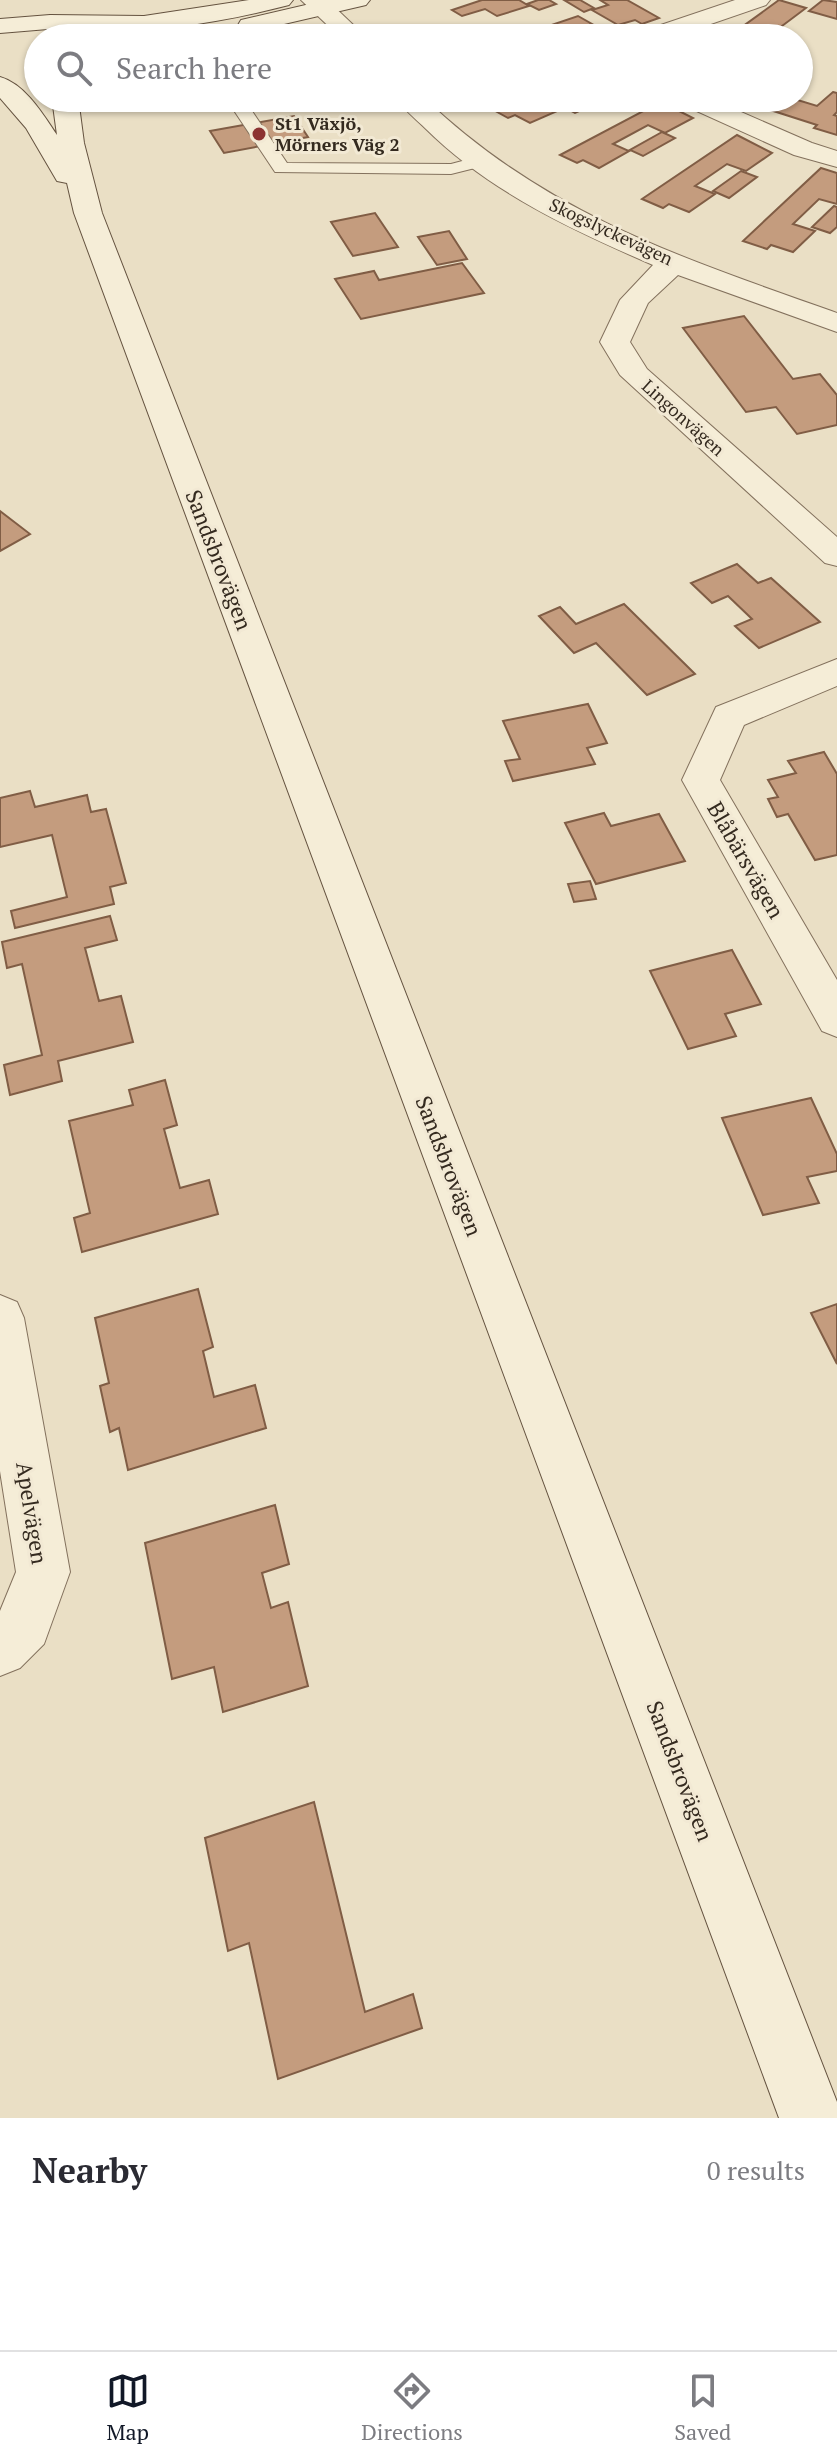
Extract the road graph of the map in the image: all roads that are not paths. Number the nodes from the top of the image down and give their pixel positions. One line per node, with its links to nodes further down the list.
1 (281, 0): 11 (main road)
2 (358, 0): 5 (main road)
3 (758, 0): 14 (main road)
4 (25, 1): 6 (main road)
5 (319, 4): 12 (main road); 13 (main road)
6 (56, 22): 8 (main road); 9 (main road); 10 (main road)
7 (24, 24): 15 (main road)
8 (28, 24)
9 (63, 24)
10 (74, 24)
11 (128, 24)
12 (233, 24)
13 (340, 24)
14 (687, 24)
15 (0, 26)
16 (24, 83): 17 (main road)
17 (0, 84): 18 (main road, Sandsbrovägen)
18 (24, 105)
19 (29, 112): 26 (main road, Sandsbrovägen)
20 (67, 112): 26 (main road, Sandsbrovägen)
21 (244, 112): 25 (lane)
22 (422, 112): 25 (main road, Skogslyckevägen)
23 (720, 112): 24 (main road)
24 (837, 159)
25 (481, 161): 27 (main road, Skogslyckevägen)
26 (88, 213): 34 (main road, Sandsbrovägen)
27 (675, 263): 28 (main road, Skogslyckevägen); 29 (main road, Lingonvägen)
28 (835, 320)
29 (837, 555)
30 (837, 672): 31 (main road, Blåbärsvägen)
31 (837, 1019)
32 (0, 1318): 33 (main road, Apelvägen)
33 (0, 1648)
34 (811, 2118)

